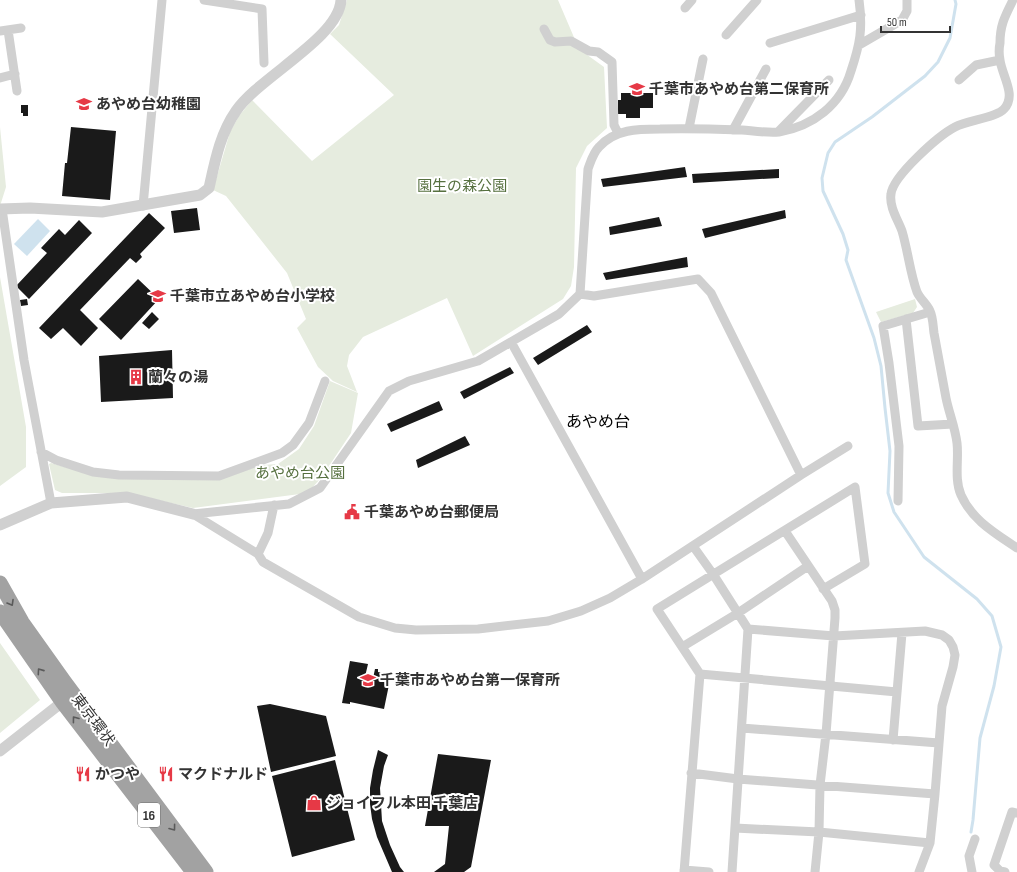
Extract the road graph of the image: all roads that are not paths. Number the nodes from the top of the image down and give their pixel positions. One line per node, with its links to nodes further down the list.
1 (162, 0): 32 (street)
2 (204, 0): 9 (street)
3 (341, 0): 32 (street)
4 (692, 0): 10 (street)
5 (757, 0): 15 (street)
6 (859, 0): 11 (street)
7 (907, 0): 17 (street)
8 (1013, 0): 19 (street)
9 (253, 4): 20 (street)
10 (685, 8)
11 (861, 16): 16 (street); 17 (street)
12 (21, 28): 14 (street)
13 (544, 29): 31 (street)
14 (4, 30): 22 (street)
15 (726, 35)
16 (770, 43)
17 (859, 45): 30 (street)
18 (703, 59): 28 (street)
19 (1000, 60): 25 (street); 26 (street)
20 (264, 63)
21 (766, 69): 29 (street)
22 (15, 74): 23 (street); 27 (street)
23 (0, 78)
24 (830, 80): 30 (street)
25 (959, 80)
26 (1013, 90): 35 (street)
27 (17, 91)
28 (689, 128): 29 (street); 31 (street)
29 (733, 130): 30 (street)
30 (778, 132)
31 (618, 134): 34 (street)
32 (143, 206): 33 (street)
33 (1, 209): 41 (street)
34 (580, 294): 37 (street); 42 (street)
35 (930, 312): 36 (street); 39 (street)
36 (906, 319): 39 (street); 43 (street)
37 (511, 342): 45 (street); 54 (street)
38 (325, 381): 41 (street)
39 (953, 424): 50 (street)
40 (848, 446): 42 (street)
41 (41, 452): 44 (street)
42 (801, 475): 49 (street)
43 (898, 501)
44 (51, 503): 46 (street); 47 (street)
45 (274, 505): 46 (street); 51 (street)
46 (193, 514): 51 (street)
47 (0, 525)
48 (785, 531): 52 (street); 53 (street); 56 (street)
49 (692, 546): 53 (street); 54 (street)
50 (1017, 548)
51 (258, 554): 54 (street)
52 (808, 566): 56 (street); 58 (street)
53 (713, 574): 58 (street); 62 (street)
54 (642, 580)
55 (0, 583): 67 (highway, 東京環状 / 16, one-way to 67)
56 (823, 589): 61 (street)
57 (0, 612): 67 (highway, 東京環状 / 16, one-way to 57)
58 (738, 612): 59 (street); 62 (street)
59 (748, 629): 61 (street); 64 (street)
60 (902, 633): 61 (street); 66 (street); 71 (street)
61 (834, 636): 65 (street)
62 (682, 647): 63 (street)
63 (700, 674): 64 (street); 73 (street)
64 (745, 678): 65 (street); 68 (street)
65 (830, 686): 66 (street); 69 (street)
66 (897, 692): 70 (street)
67 (69, 699): 72 (street); 83 (highway, 東京環状 / 16, one-way to 67); 84 (highway, 東京環状 / 16, one-way to 84)
68 (742, 728): 69 (street); 74 (street)
69 (826, 734): 70 (street); 75 (street)
70 (893, 740): 71 (street)
71 (939, 743): 76 (street)
72 (0, 751)
73 (691, 773): 74 (street); 82 (street)
74 (738, 779): 75 (street); 78 (street)
75 (820, 785): 76 (street); 79 (street)
76 (935, 794): 81 (street)
77 (1017, 813): 90 (street)
78 (735, 828): 79 (street); 86 (street)
79 (819, 832): 81 (street); 87 (street)
80 (975, 839): 89 (street)
81 (930, 843): 88 (street)
82 (684, 871): 85 (street)
83 (193, 872)
84 (206, 872)
85 (709, 872)
86 (732, 872)
87 (815, 872)
88 (919, 872)
89 (972, 872)
90 (1005, 872)

